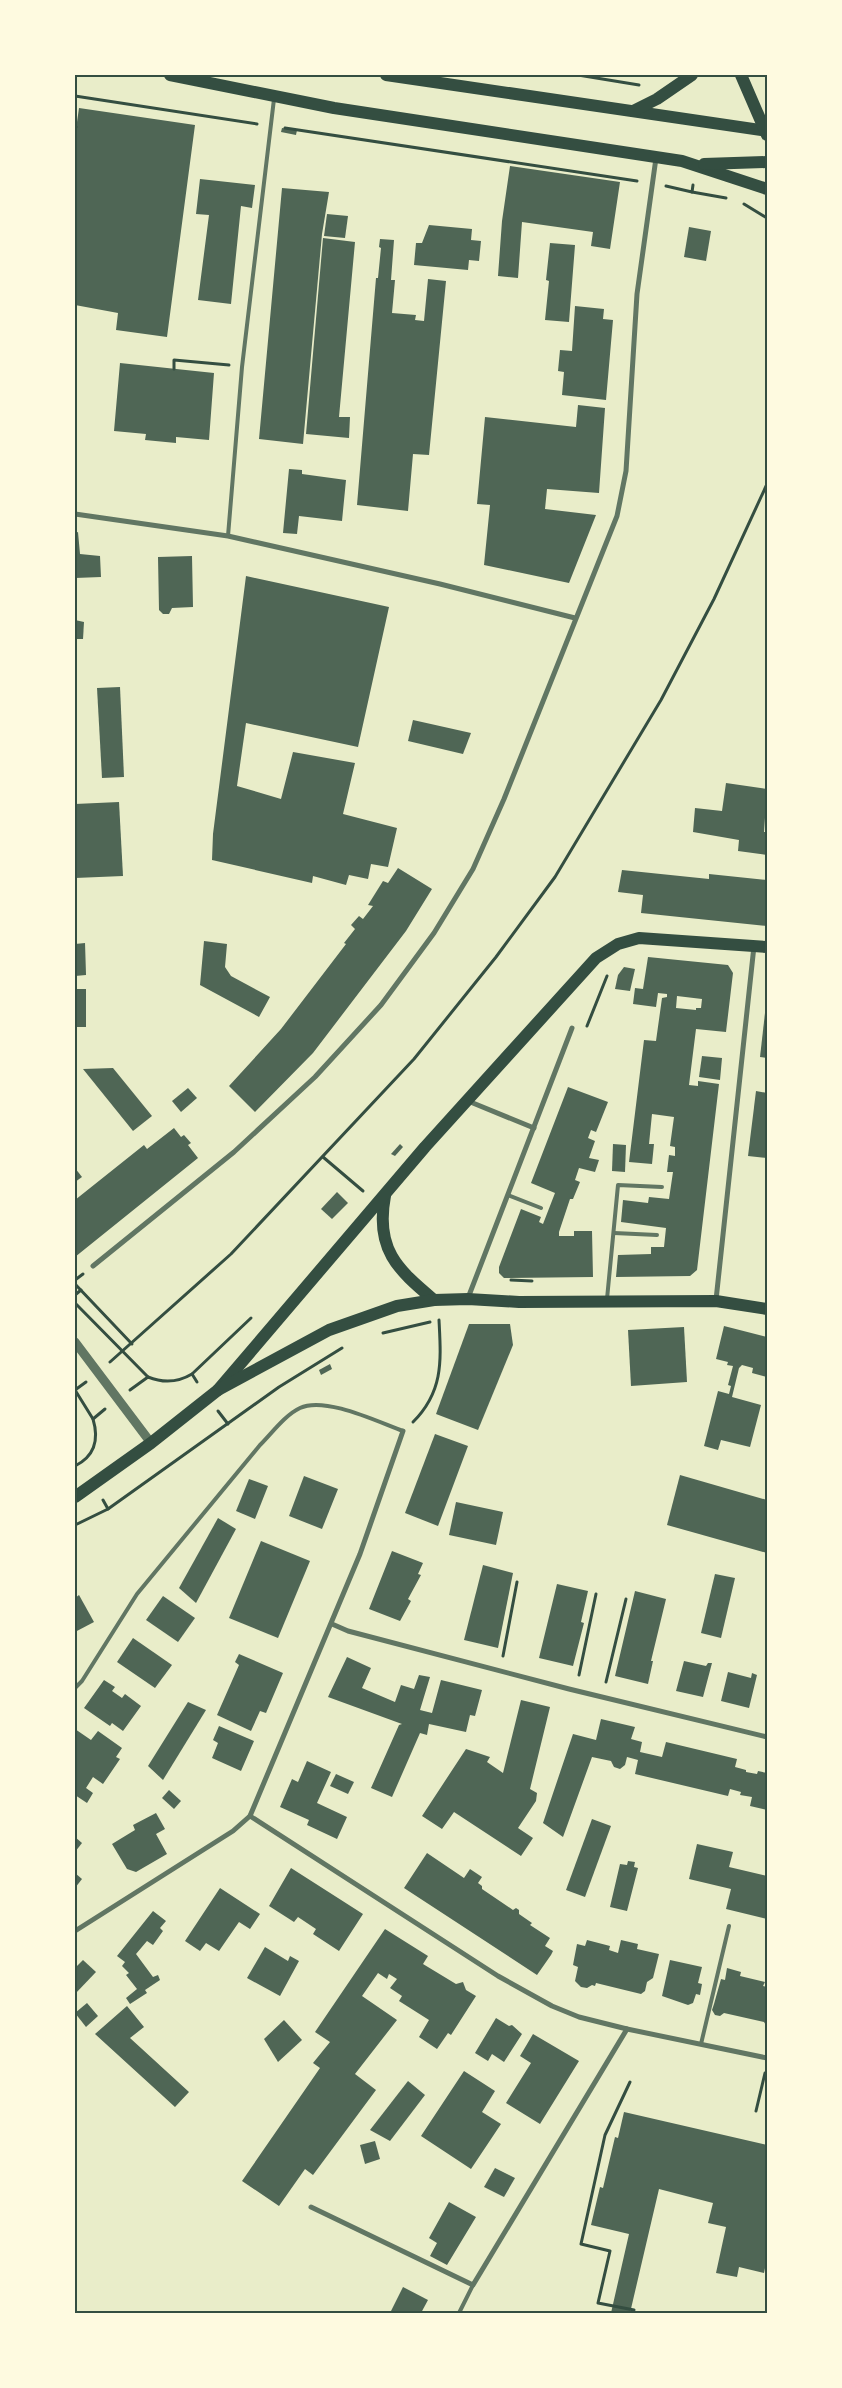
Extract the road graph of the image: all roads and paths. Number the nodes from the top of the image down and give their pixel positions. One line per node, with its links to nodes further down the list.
1 (170, 75): 8 (main road)
2 (386, 75): 9 (main road)
3 (578, 75): 6 (path)
4 (692, 75): 9 (main road)
5 (742, 75): 11 (main road)
6 (644, 86)
7 (75, 96): 10 (path)
8 (274, 97): 10 (lane); 12 (main road)
9 (634, 111): 11 (main road)
10 (270, 126): 15 (path); 21 (lane)
11 (766, 132)
12 (656, 157): 14 (main road); 15 (street)
13 (767, 162): 14 (main road)
14 (696, 165): 16 (main road); 17 (path)
15 (651, 184): 17 (path); 26 (street)
16 (767, 189)
17 (692, 192): 18 (path)
18 (732, 199)
19 (739, 202): 20 (path)
20 (767, 218)
21 (242, 367): 22 (path); 25 (lane)
22 (174, 369)
23 (767, 484): 34 (path)
24 (75, 514): 25 (street)
25 (228, 536): 26 (street)
26 (575, 618): 42 (street)
27 (754, 946): 28 (main road); 32 (main road); 49 (street)
28 (767, 947)
29 (610, 968): 31 (path)
30 (572, 1028): 33 (street)
31 (585, 1032)
32 (466, 1100): 33 (street); 38 (main road)
33 (534, 1128): 37 (street)
34 (323, 1157): 36 (path); 56 (path)
35 (662, 1187): 40 (lane)
36 (367, 1194)
37 (508, 1195): 39 (lane); 46 (street)
38 (385, 1196): 47 (main road); 62 (main road)
39 (541, 1208)
40 (614, 1233): 41 (lane); 48 (lane)
41 (657, 1236)
42 (93, 1266)
43 (75, 1284): 44 (path)
44 (81, 1290): 45 (path); 56 (path)
45 (75, 1296)
46 (468, 1299): 47 (main road); 48 (main road)
47 (434, 1300): 62 (main road)
48 (606, 1301): 49 (main road)
49 (716, 1301): 51 (main road)
50 (75, 1303): 59 (path)
51 (767, 1309)
52 (447, 1319): 53 (path)
53 (439, 1320): 54 (path); 64 (path)
54 (378, 1335)
55 (75, 1342): 65 (street)
56 (132, 1344): 58 (path)
57 (345, 1346): 70 (path)
58 (103, 1367)
59 (148, 1377)
60 (89, 1379): 61 (path)
61 (75, 1390): 63 (path)
62 (218, 1390): 65 (main road)
63 (93, 1419)
64 (403, 1431): 75 (street); 77 (lane)
65 (151, 1443): 68 (main road)
66 (82, 1462): 67 (path)
67 (75, 1466)
68 (94, 1484): 69 (main road); 70 (path)
69 (75, 1497)
70 (108, 1508): 71 (path)
71 (75, 1525)
72 (518, 1582): 76 (path)
73 (596, 1594): 78 (path)
74 (626, 1599): 79 (path)
75 (332, 1624): 76 (street); 81 (street)
76 (500, 1671): 78 (street)
77 (75, 1688)
78 (576, 1691): 79 (street)
79 (602, 1697): 80 (street)
80 (767, 1737)
81 (250, 1816): 83 (street); 84 (street)
82 (729, 1926): 85 (lane)
83 (75, 1931)
84 (628, 2029): 85 (street); 91 (street)
85 (700, 2044): 86 (street)
86 (767, 2058)
87 (767, 2065): 89 (path)
88 (630, 2082): 92 (path)
89 (756, 2111)
90 (311, 2207): 91 (street)
91 (472, 2285): 93 (lane)
92 (634, 2310)
93 (459, 2313)

